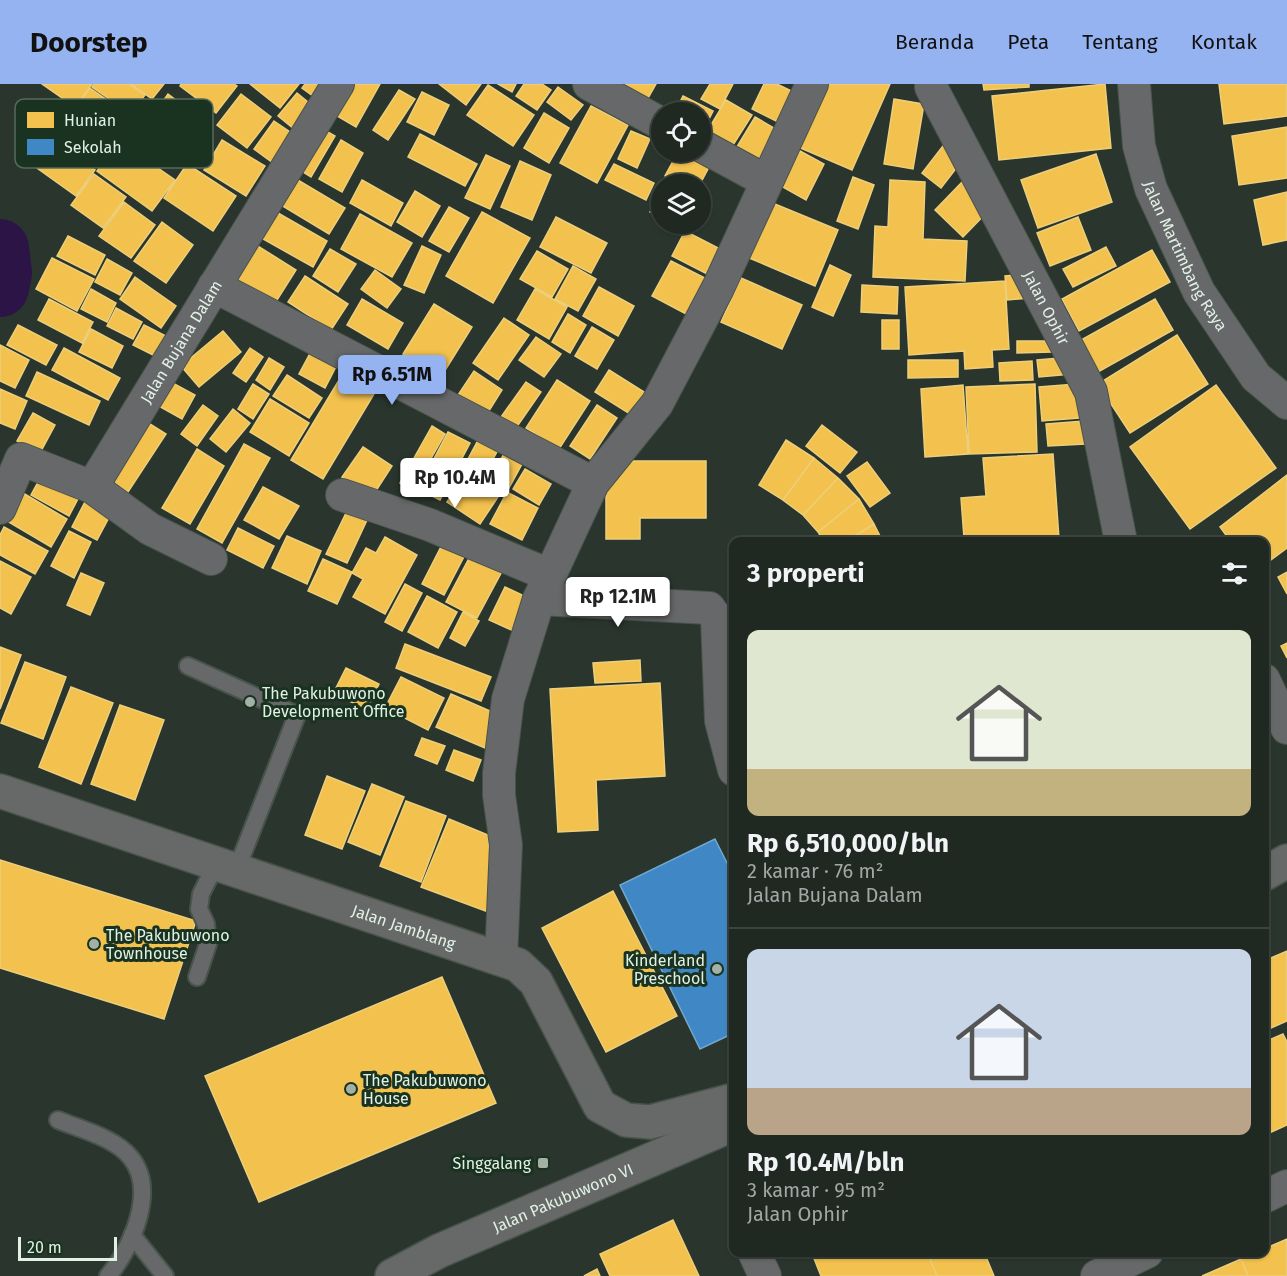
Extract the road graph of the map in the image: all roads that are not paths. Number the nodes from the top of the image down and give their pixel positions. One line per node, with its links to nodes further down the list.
1 (338, 84): 9 (street, Jalan Bujana Dalam)
2 (589, 84): 6 (street)
3 (812, 84): 8 (street)
4 (1134, 84): 10 (street, Jalan Martimbang Raya)
5 (930, 85): 16 (street, Jalan Ophir)
6 (651, 118)
7 (711, 151): 8 (street)
8 (766, 181): 12 (street)
9 (214, 286): 12 (street); 13 (street, Jalan Bujana Dalam)
10 (1287, 403)
11 (10, 455): 13 (street); 15 (street)
12 (593, 483): 18 (street)
13 (92, 487): 17 (street)
14 (342, 495): 18 (street)
15 (0, 508)
16 (1120, 537)
17 (211, 559)
18 (544, 587): 22 (street); 29 (street)
19 (188, 666): 25 (lane)
20 (1269, 690): 21 (street)
21 (1287, 728)
22 (729, 752)
23 (0, 791): 25 (main road, Jalan Jamblang)
24 (1287, 861): 26 (main road)
25 (226, 867): 29 (main road, Jalan Jamblang); 30 (lane)
26 (1269, 871)
27 (1287, 881): 28 (main road)
28 (1269, 884)
29 (501, 959): 31 (main road, Jalan Jamblang)
30 (197, 978)
31 (729, 1101)
32 (58, 1120): 36 (lane)
33 (729, 1126): 41 (main road, Jalan Pakubuwono VI)
34 (1287, 1186): 35 (street)
35 (1269, 1195)
36 (132, 1235): 39 (lane); 40 (lane)
37 (756, 1257): 42 (street)
38 (1137, 1257): 43 (street)
39 (108, 1276)
40 (165, 1276)
41 (392, 1276)
42 (765, 1276)
43 (1097, 1276)

